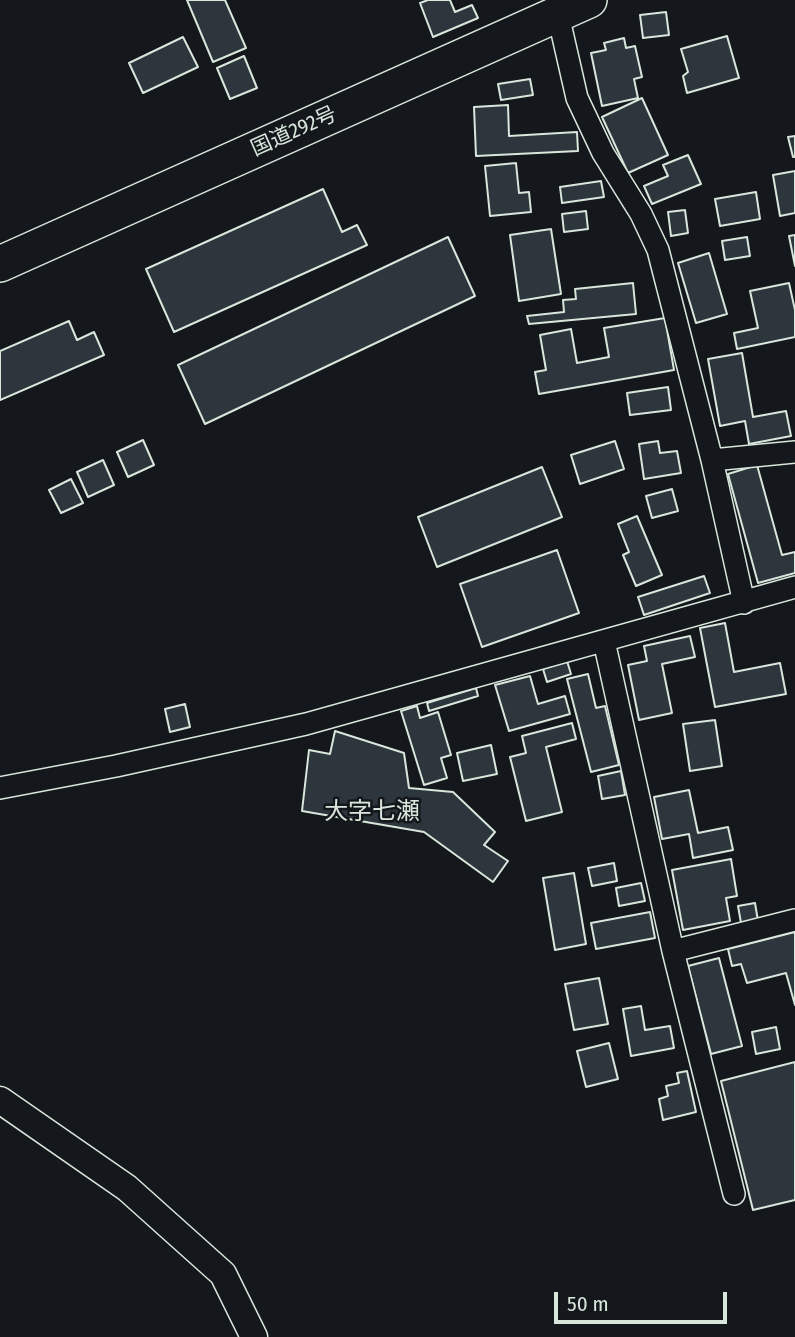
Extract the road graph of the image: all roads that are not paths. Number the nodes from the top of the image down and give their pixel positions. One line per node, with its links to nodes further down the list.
1 (589, 0): 2 (highway, 国道292号)
2 (556, 7): 3 (highway, 国道292号); 5 (street)
3 (0, 264)
4 (795, 452): 5 (street)
5 (712, 460): 7 (street)
6 (795, 587): 7 (street)
7 (744, 603): 8 (street)
8 (604, 641): 9 (street); 11 (street)
9 (0, 788)
10 (795, 920): 11 (street)
11 (673, 951): 13 (street)
12 (0, 1100): 14 (street)
13 (734, 1194)
14 (254, 1337)

